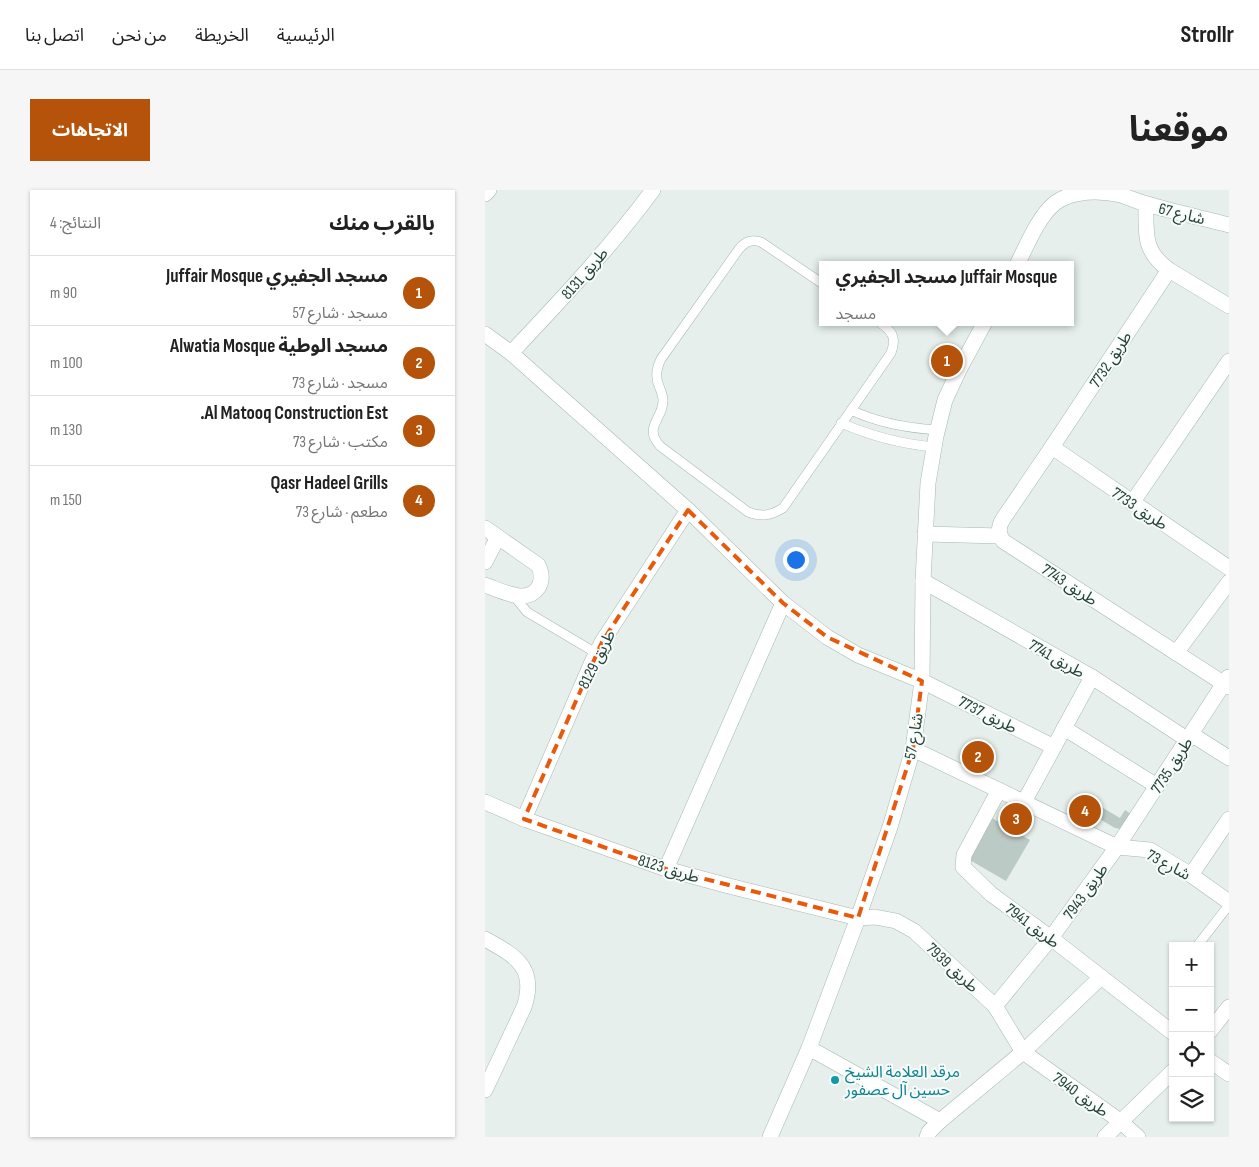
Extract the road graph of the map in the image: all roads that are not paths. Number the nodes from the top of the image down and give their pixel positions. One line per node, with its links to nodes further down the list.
1 (489, 190): 5 (street)
2 (653, 190): 16 (street, طريق 8131)
3 (1082, 191): 4 (street, شارع 67); 6 (street, شارع 67)
4 (1061, 193): 8 (street, شارع 67)
5 (485, 194)
6 (1140, 202): 7 (street, شارع 67); 8 (street, شارع 67); 10 (street)
7 (1229, 225)
8 (1031, 238): 9 (street)
9 (1019, 261)
10 (1169, 270): 12 (street); 22 (street, طريق 7732)
11 (819, 281): 19 (lane)
12 (1229, 306)
13 (884, 326): 18 (lane)
14 (983, 326): 20 (street, شارع 57)
15 (485, 334): 16 (street)
16 (511, 353): 24 (street)
17 (1229, 361): 23 (street)
18 (851, 410): 19 (lane); 20 (lane)
19 (841, 423): 21 (lane)
20 (937, 430): 21 (street, شارع 57)
21 (934, 447): 26 (street, شارع 57)
22 (1052, 447): 23 (street, طريق 7733); 27 (street)
23 (1132, 503): 30 (street, طريق 7733)
24 (688, 510): 35 (street); 36 (street, طريق 8129)
25 (485, 528): 28 (street)
26 (925, 534): 27 (street); 31 (street, شارع 57)
27 (1000, 536): 37 (street, طريق 7743)
28 (498, 537): 29 (street); 34 (street)
29 (485, 562)
30 (1229, 568)
31 (923, 581): 38 (street, طريق 7741); 39 (street, شارع 57)
32 (1229, 582): 37 (street)
33 (485, 585): 34 (street)
34 (514, 596): 36 (lane)
35 (783, 603): 39 (street); 53 (street)
36 (596, 653): 51 (street, طريق 8129)
37 (1176, 653): 40 (street, طريق 7743)
38 (1092, 678): 41 (street); 42 (street, طريق 7741)
39 (922, 682): 43 (street, طريق 7737); 44 (street, شارع 57)
40 (1227, 682): 42 (street, طريق 7735)
41 (1065, 728): 43 (street); 46 (street)
42 (1189, 737): 45 (street, طريق 7741); 46 (street, طريق 7735)
43 (1054, 747): 49 (street)
44 (913, 749): 47 (street, شارع 73); 56 (street, شارع 57)
45 (1229, 758)
46 (1157, 786): 52 (street, طريق 7735)
47 (999, 790): 49 (street, شارع 73); 57 (street, طريق 7941)
48 (485, 802): 51 (street, طريق 8123)
49 (1024, 802): 52 (street, شارع 73)
50 (1229, 818): 54 (street)
51 (524, 819): 53 (street, طريق 8123)
52 (1117, 846): 54 (street, شارع 73); 57 (street, طريق 7943)
53 (666, 869): 56 (street, طريق 8123)
54 (1191, 875): 55 (street, شارع 73)
55 (1229, 903): 59 (lane)
56 (858, 918): 61 (street, طريق 7939); 65 (street, شارع 57)
57 (1051, 938): 60 (street, طريق 7941); 61 (street, طريق 7943)
58 (485, 939): 70 (street)
59 (1200, 942)
60 (1101, 977): 64 (street, طريق 7941); 66 (street)
61 (995, 1006): 66 (street, طريق 7939)
62 (1229, 1007): 63 (street)
63 (1214, 1026)
64 (1170, 1032)
65 (809, 1048): 71 (street); 73 (street, شارع 57)
66 (1023, 1052): 71 (street); 72 (street, طريق 7940)
67 (1214, 1064): 68 (street)
68 (1229, 1074)
69 (1169, 1075): 72 (street)
70 (485, 1090)
71 (940, 1121): 74 (street)
72 (1120, 1121): 75 (street); 76 (street, طريق 7940)
73 (770, 1137)
74 (927, 1137)
75 (1105, 1137)
76 (1138, 1137)

